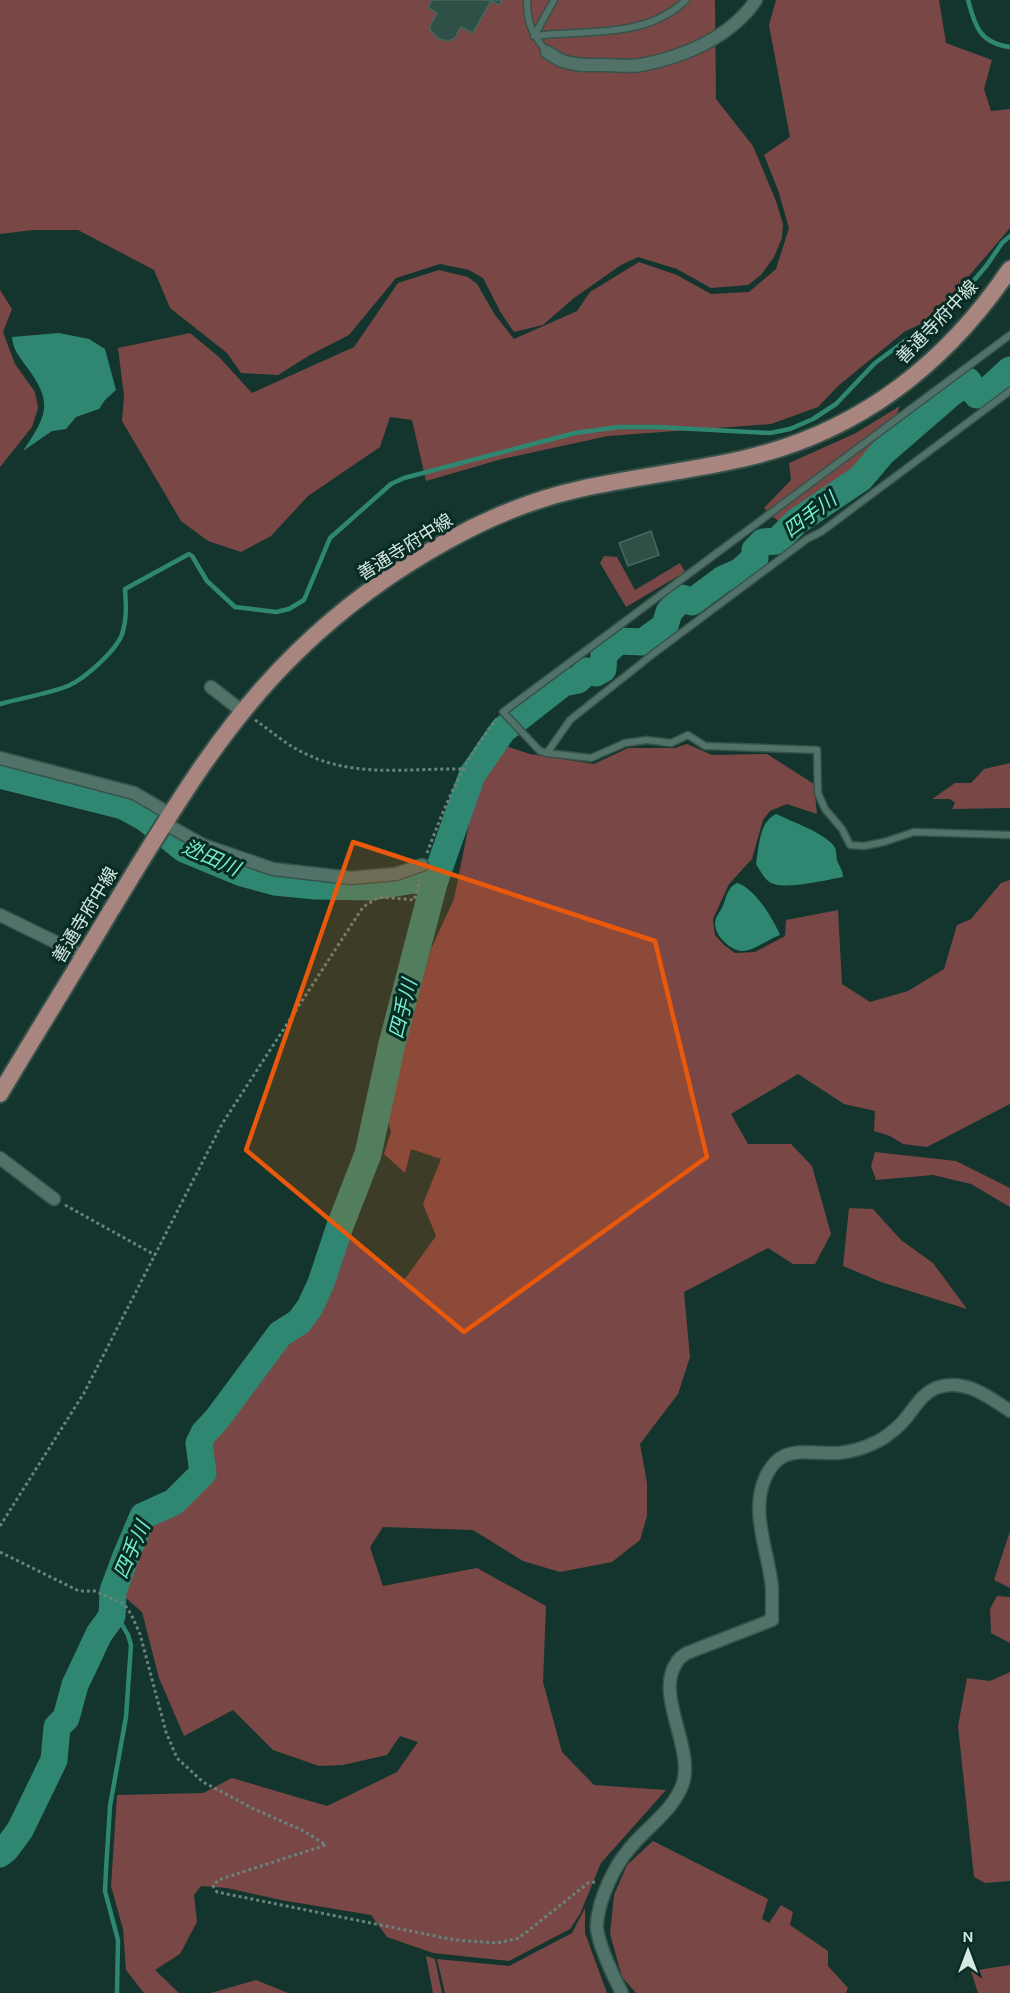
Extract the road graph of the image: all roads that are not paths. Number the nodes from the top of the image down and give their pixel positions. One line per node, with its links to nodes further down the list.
1 (527, 0): 5 (lane)
2 (554, 0): 5 (lane)
3 (686, 0): 5 (lane)
4 (756, 0): 6 (street)
5 (534, 36): 6 (lane)
6 (547, 52)
7 (1010, 269): 11 (main road, 善通寺府中線)
8 (1010, 335): 12 (lane)
9 (1010, 391): 12 (lane)
10 (212, 687): 11 (street)
11 (243, 712): 14 (main road, 善通寺府中線)
12 (543, 752): 15 (lane)
13 (0, 758): 14 (street)
14 (163, 825): 16 (street); 18 (main road, 善通寺府中線)
15 (1010, 834)
16 (421, 872)
17 (0, 915): 18 (street)
18 (84, 956): 19 (main road, 善通寺府中線)
19 (0, 1094)
20 (0, 1158): 21 (street)
21 (54, 1198)
22 (1010, 1411): 23 (street)
23 (622, 1993)

